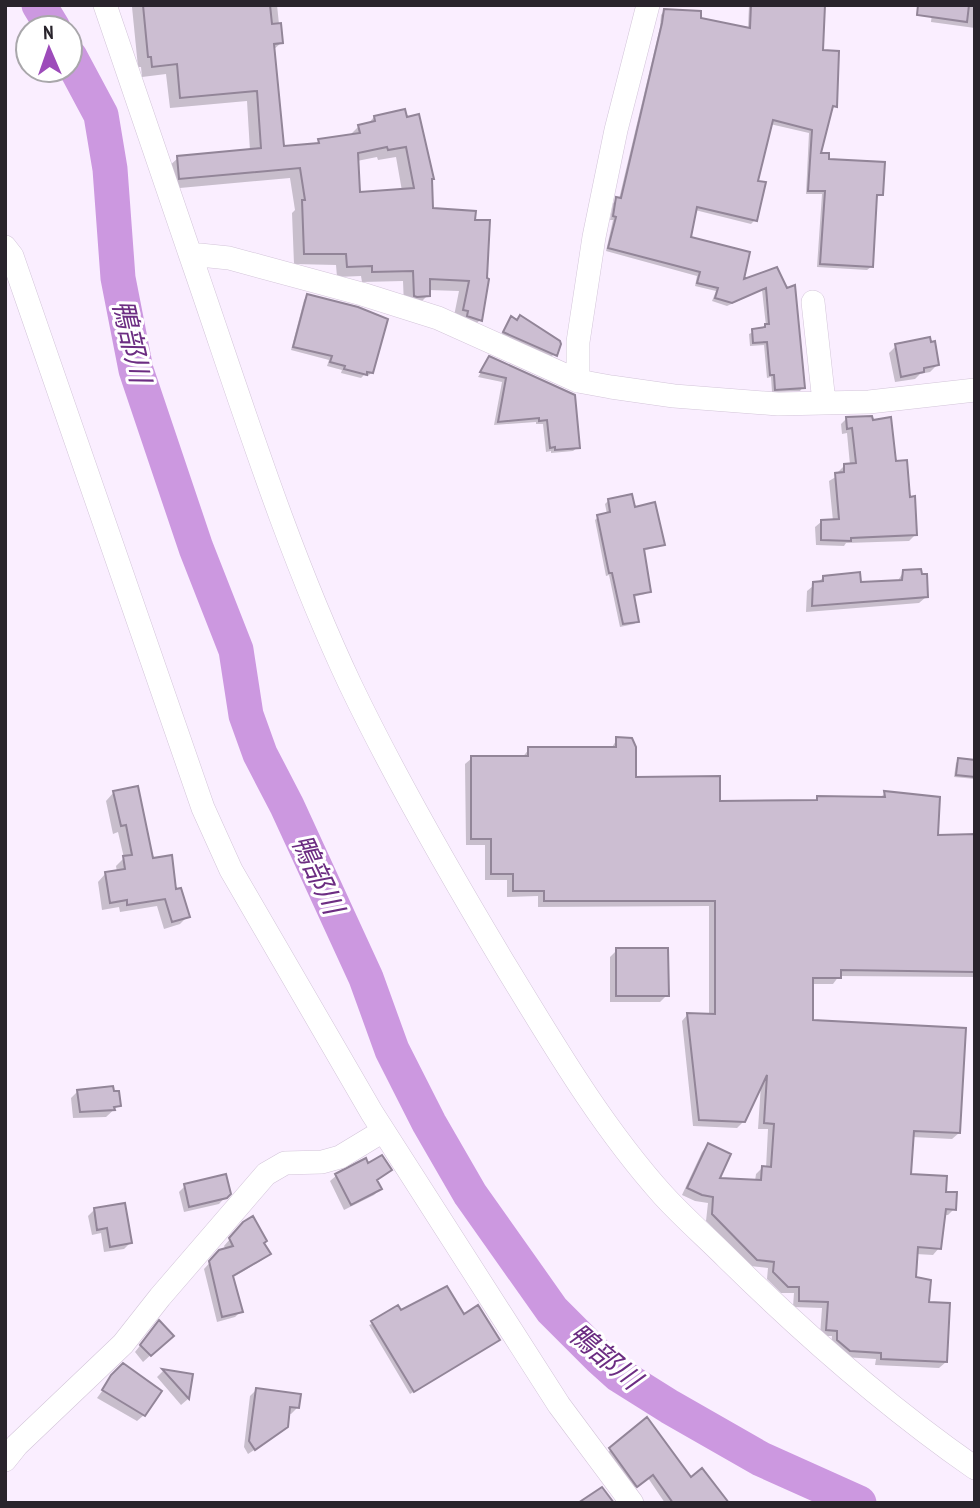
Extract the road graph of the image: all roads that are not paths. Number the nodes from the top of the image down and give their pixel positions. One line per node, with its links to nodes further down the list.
1 (105, 5): 4 (street)
2 (648, 5): 6 (street)
3 (5, 247): 9 (street)
4 (190, 254): 6 (street); 11 (street)
5 (813, 302): 8 (street)
6 (578, 381): 8 (street)
7 (975, 390): 8 (street)
8 (824, 402)
9 (383, 1131): 10 (street); 12 (street)
10 (5, 1460)
11 (975, 1468)
12 (632, 1503)

